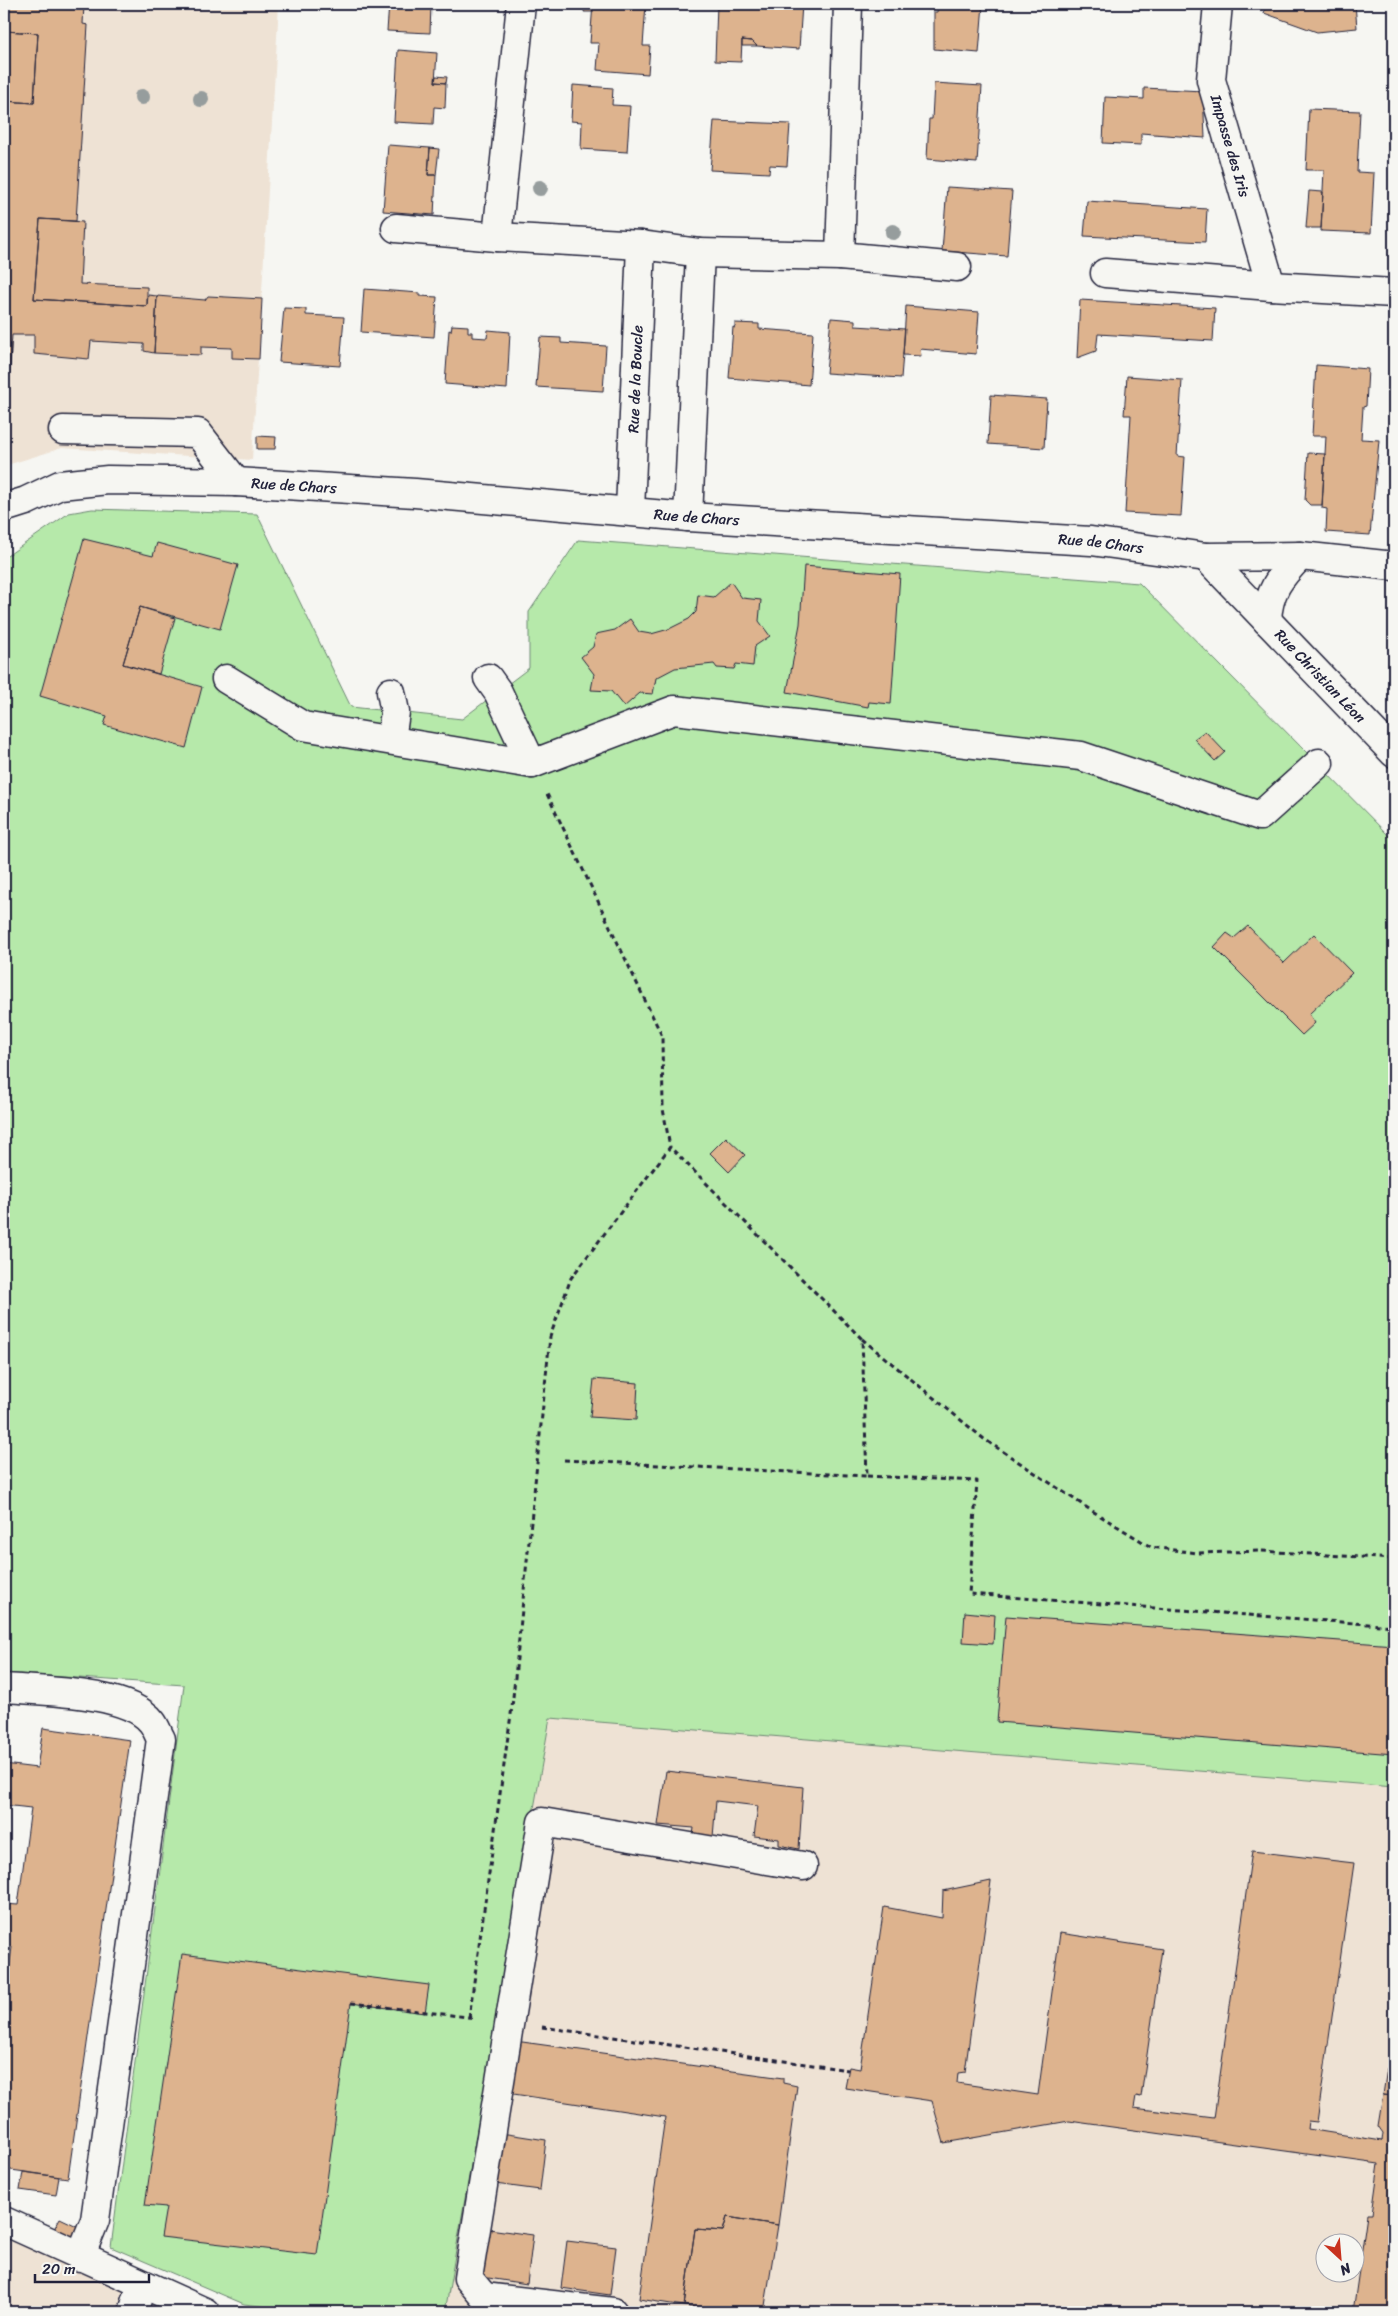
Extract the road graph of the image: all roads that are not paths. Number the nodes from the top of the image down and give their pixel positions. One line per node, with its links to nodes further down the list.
1 (521, 4): 5 (street)
2 (848, 4): 8 (street)
3 (1218, 4): 11 (street, Impasse des Iris)
4 (396, 228): 5 (street)
5 (497, 237): 6 (street)
6 (641, 245): 7 (street); 16 (street, Rue de la Boucle)
7 (700, 253): 8 (street); 17 (street)
8 (840, 256): 9 (street)
9 (957, 267)
10 (1105, 274): 11 (street)
11 (1271, 286): 12 (street)
12 (1394, 293)
13 (63, 430): 14 (street)
14 (236, 482): 15 (street, Rue de Chars); 16 (street, Rue de Chars)
15 (4, 508)
16 (630, 511): 17 (street, Rue de Chars)
17 (688, 517): 19 (street, Rue de Chars)
18 (1300, 556): 19 (street, Rue de Chars); 20 (street, Rue de Chars); 21 (street, Rue Christian Léon)
19 (1206, 557): 21 (street, Rue Christian Léon)
20 (1394, 566)
21 (1267, 621): 26 (street, Rue Christian Léon)
22 (488, 678): 27 (street)
23 (226, 679): 25 (street)
24 (391, 692): 25 (street)
25 (391, 740): 27 (street)
26 (1394, 754)
27 (532, 764): 28 (street)
28 (1318, 764)
29 (4, 1688): 32 (street)
30 (803, 1866): 36 (street)
31 (4, 2221): 32 (street)
32 (80, 2257): 33 (street)
33 (142, 2284): 34 (street); 35 (street)
34 (133, 2312)
35 (205, 2312)
36 (614, 2312)

